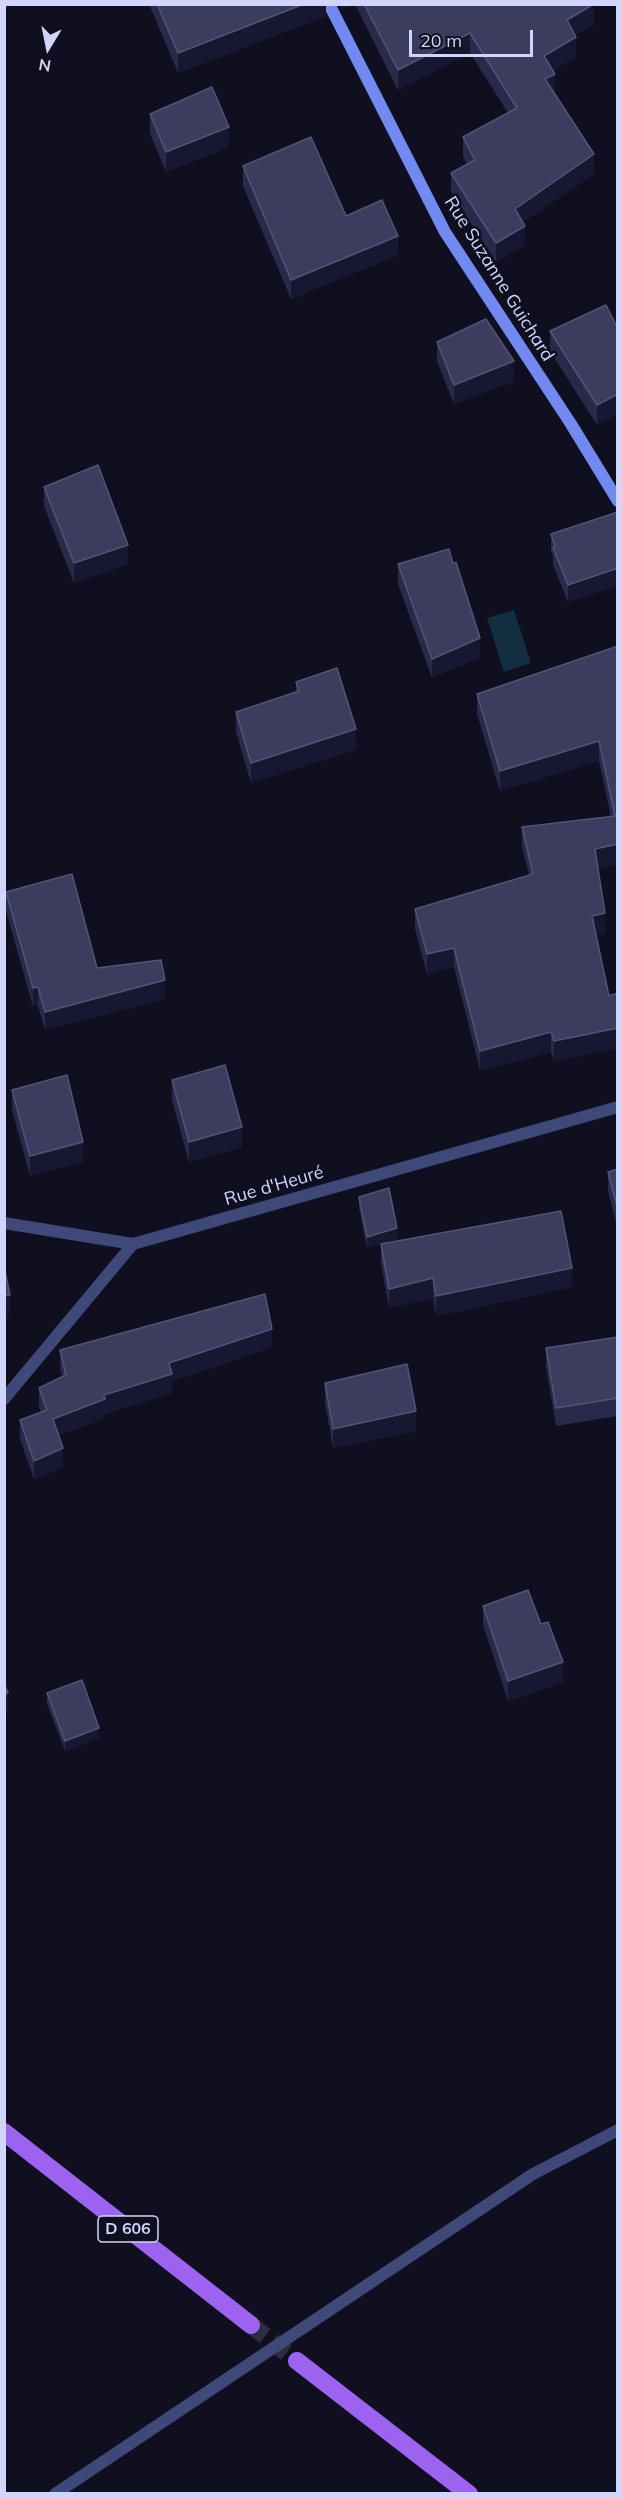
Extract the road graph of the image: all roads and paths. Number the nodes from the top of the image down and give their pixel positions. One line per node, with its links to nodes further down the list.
1 (329, 4): 2 (street, Rue Suzanne Guichard)
2 (618, 501)
3 (618, 1107): 5 (street, Rue d'Heuré)
4 (4, 1223): 5 (street)
5 (133, 1244): 6 (street)
6 (4, 1399)
7 (618, 2130): 11 (street)
8 (4, 2132): 9 (main road, D 606)
9 (251, 2325)
10 (297, 2361): 12 (main road)
11 (55, 2493)
12 (469, 2493)

